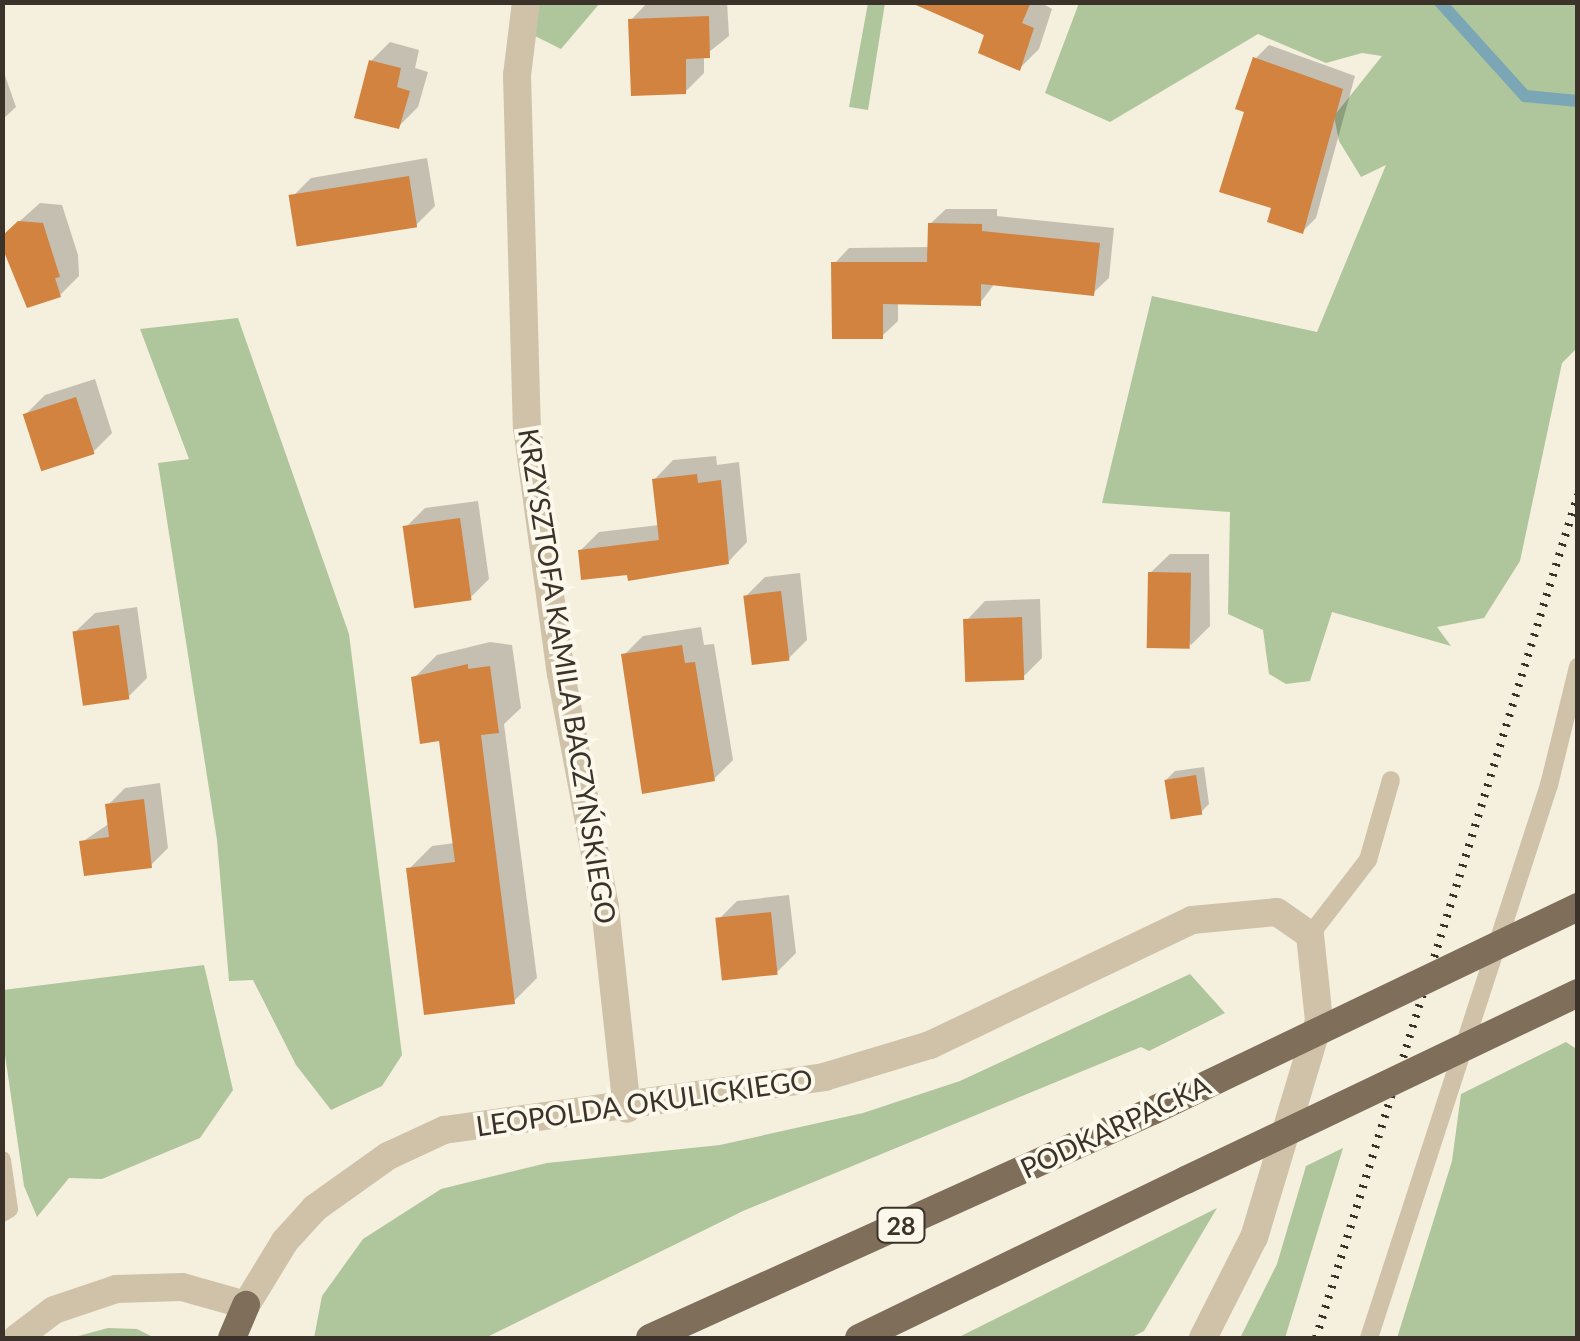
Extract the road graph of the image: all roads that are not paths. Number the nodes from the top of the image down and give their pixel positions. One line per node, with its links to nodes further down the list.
1 (526, 2): 7 (street, KRZYSZTOFA KAMILA BACZYŃSKIEGO)
2 (1578, 667): 17 (lane)
3 (1391, 780): 5 (lane)
4 (1578, 907): 14 (main road, PODKARPACKA / 28, bridge)
5 (1310, 934): 7 (street, LEOPOLDA OKULICKIEGO); 16 (street)
6 (1578, 994): 15 (main road, bridge)
7 (627, 1109): 10 (street, LEOPOLDA OKULICKIEGO)
8 (2, 1160): 9 (lane)
9 (2, 1212)
10 (246, 1306): 11 (street); 12 (main road); 13 (main road)
11 (18, 1338)
12 (232, 1338)
13 (256, 1338)
14 (650, 1338)
15 (859, 1338)
16 (1203, 1338)
17 (1368, 1338)

